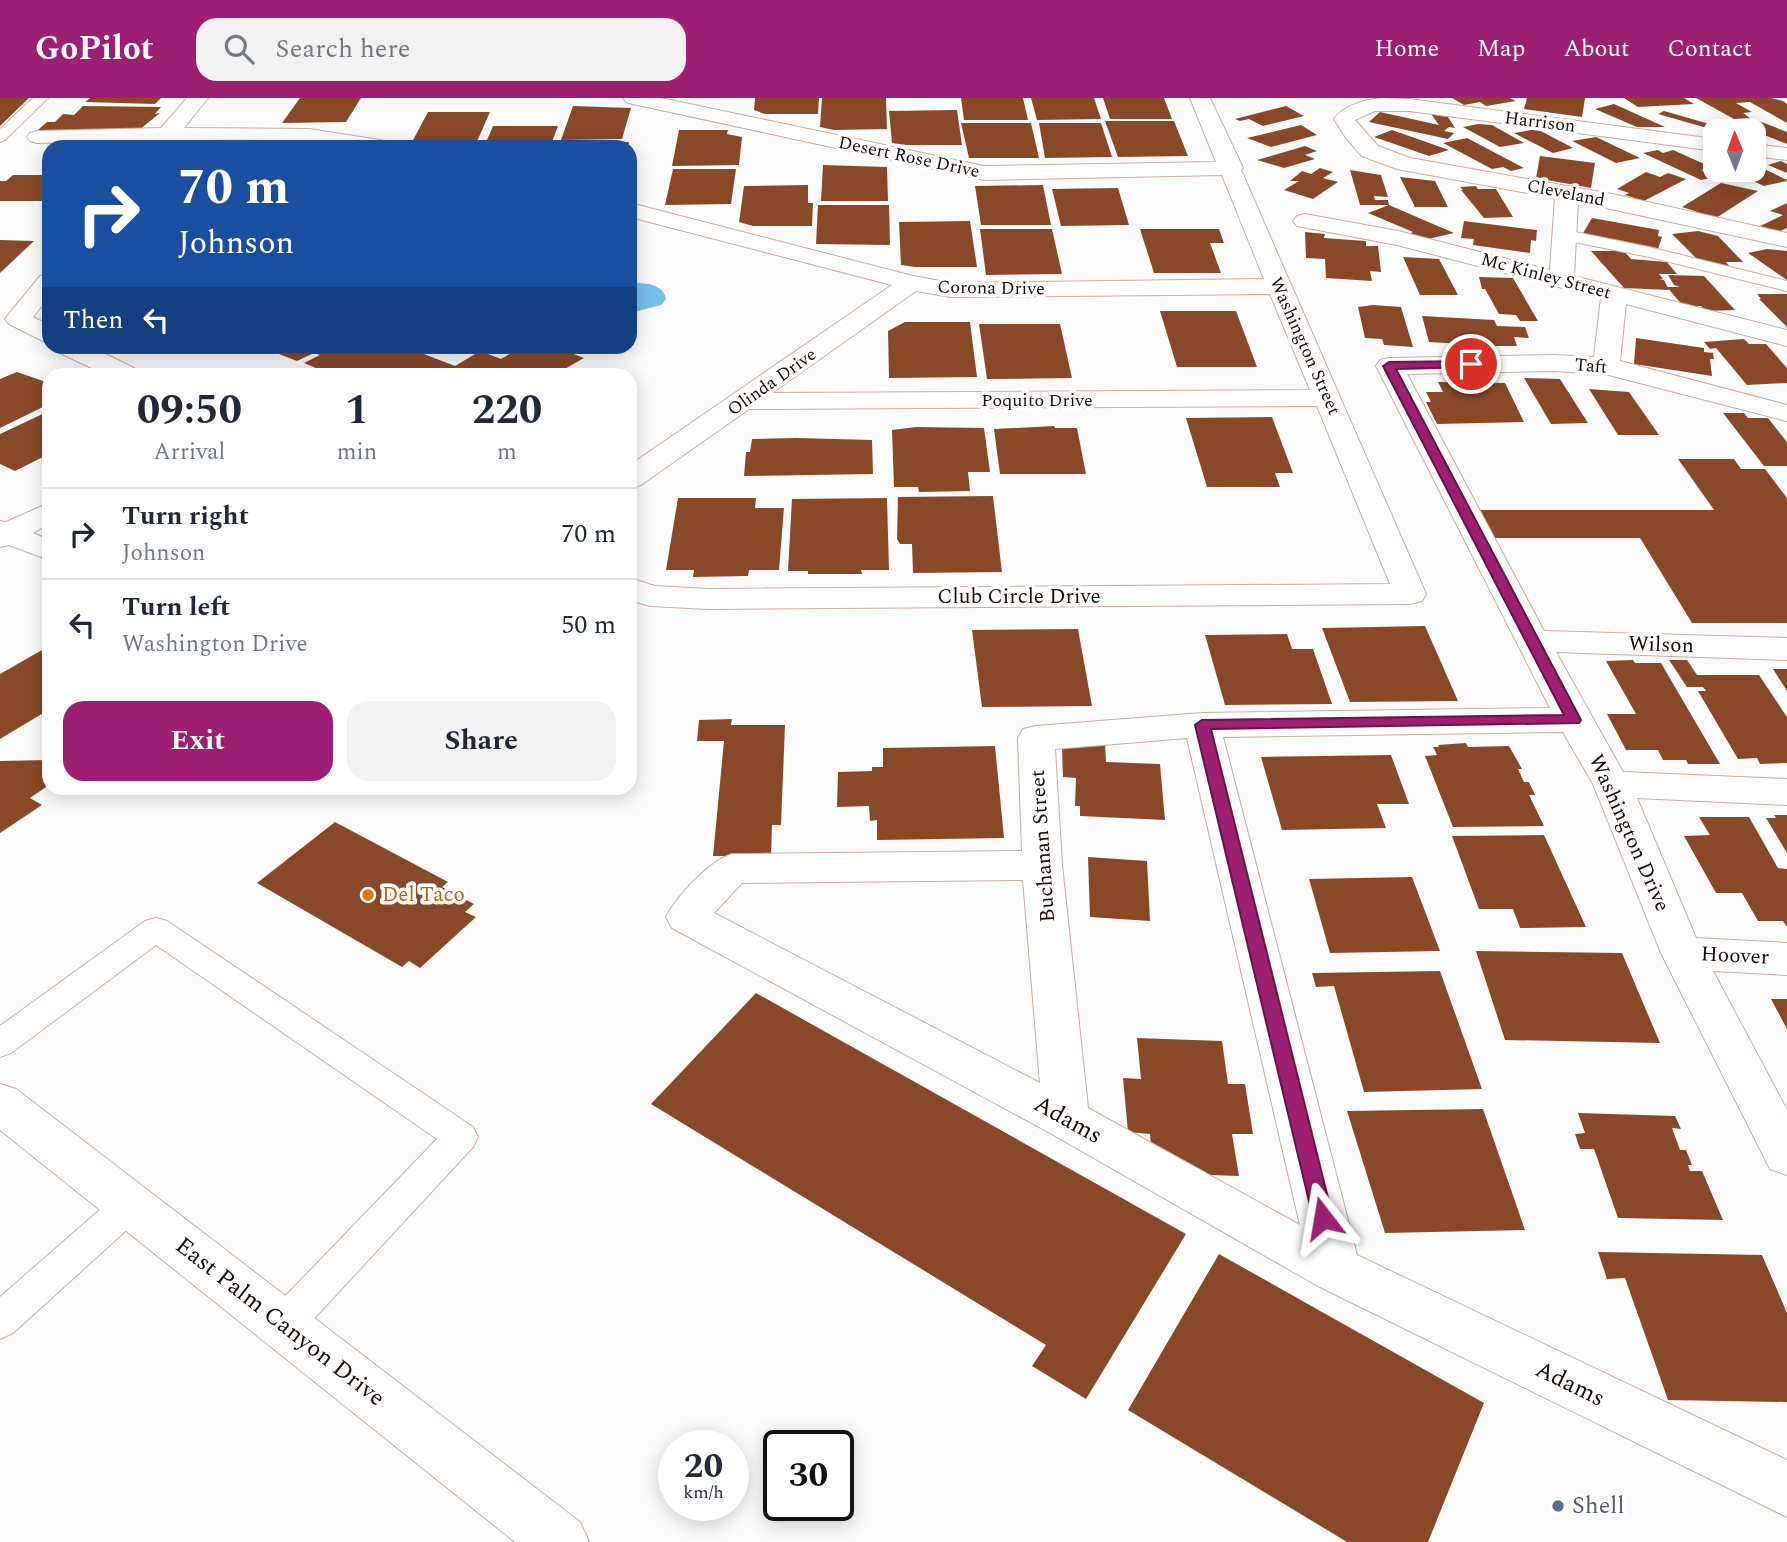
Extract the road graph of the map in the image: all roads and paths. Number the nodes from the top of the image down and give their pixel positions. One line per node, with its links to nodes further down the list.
1 (41, 98): 6 (lane)
2 (198, 98): 8 (street)
3 (633, 98): 13 (street, Desert Rose Drive)
4 (1200, 98): 13 (street, Washington Street)
5 (1353, 134): 10 (street, Harrison); 14 (street, Cleveland)
6 (0, 137)
7 (37, 137): 8 (street)
8 (161, 140): 9 (street)
9 (356, 140)
10 (1703, 143)
11 (1766, 151): 12 (street)
12 (1787, 154)
13 (1232, 168): 21 (street, Washington Street)
14 (1567, 193): 17 (street); 18 (street, Cleveland)
15 (637, 212): 20 (street, Corona Drive)
16 (1304, 221): 19 (street, Mc Kinley Street)
17 (1565, 235): 19 (street); 22 (lane)
18 (1787, 240)
19 (1562, 279): 24 (street, Mc Kinley Street)
20 (912, 283): 21 (street, Corona Drive); 32 (street, Olinda Drive)
21 (1278, 286): 31 (street, Washington Street)
22 (1787, 286)
23 (42, 290): 25 (street)
24 (1614, 295): 26 (street, Mc Kinley Street); 29 (street)
25 (42, 332)
26 (1787, 338)
27 (92, 354): 30 (street)
28 (1389, 366): 29 (street, Taft); 40 (street, Washington Drive)
29 (1606, 366): 33 (street, Taft)
30 (114, 368)
31 (1329, 398): 32 (street, Poquito Drive); 39 (street, Washington Street)
32 (746, 401): 34 (street, Olinda Drive)
33 (1787, 413)
34 (637, 474)
35 (42, 515): 36 (street)
36 (3, 534): 37 (street)
37 (42, 548)
38 (637, 591): 39 (street, Club Circle Drive)
39 (1410, 594)
40 (1534, 641): 41 (street, Wilson); 42 (street, Washington Drive)
41 (1787, 649)
42 (1574, 720): 43 (street); 44 (street, Washington Drive)
43 (1202, 725): 46 (street, Buchanan Street); 54 (street)
44 (1612, 784): 45 (street); 47 (street, Washington Drive)
45 (1787, 792)
46 (1042, 865): 51 (street, Buchanan Street); 51 (street, Adams)
47 (1682, 953): 48 (street, Hoover); 52 (street, Washington Drive)
48 (1787, 959)
49 (0, 1044): 56 (lane)
50 (0, 1103): 53 (street, East Palm Canyon Drive)
51 (1066, 1119): 54 (street, Adams)
52 (1787, 1155)
53 (130, 1205): 55 (lane); 56 (street, East Palm Canyon Drive)
54 (1336, 1270): 57 (street, Adams)
55 (0, 1321)
56 (284, 1324): 58 (street, East Palm Canyon Drive)
57 (1787, 1489)
58 (560, 1542)

